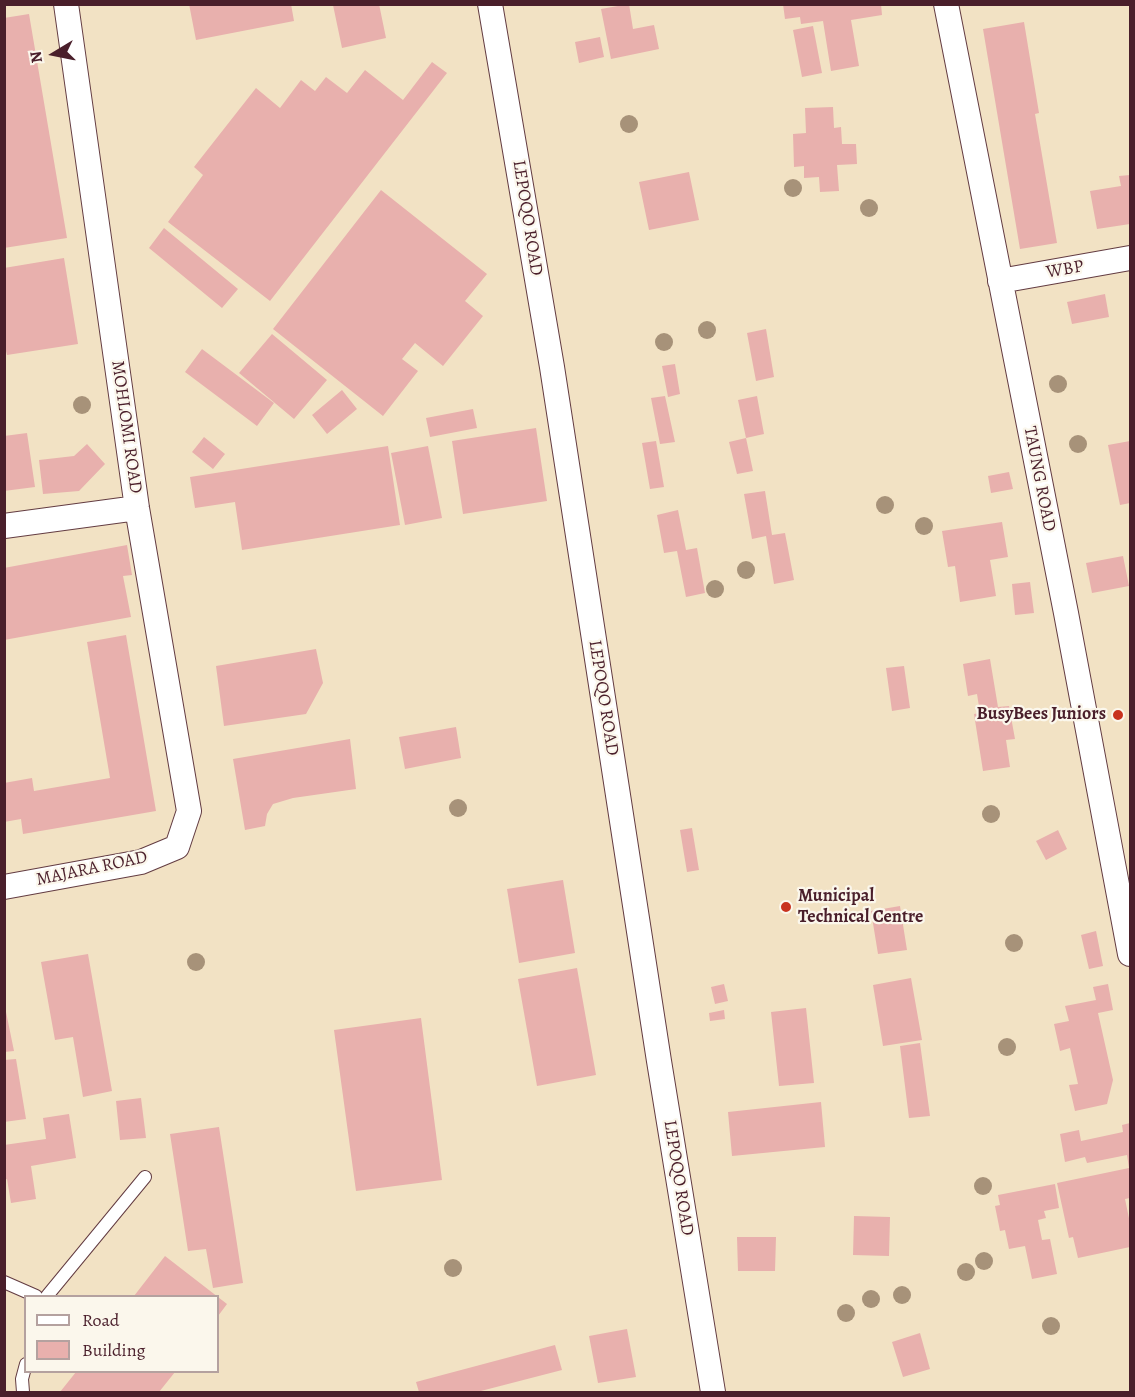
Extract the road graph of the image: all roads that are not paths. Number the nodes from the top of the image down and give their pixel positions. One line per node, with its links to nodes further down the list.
1 (66, 4): 6 (street, MOHLOMI ROAD)
2 (490, 4): 17 (street, LEPOQO ROAD)
3 (946, 4): 5 (street, TAUNG ROAD)
4 (1131, 258): 5 (street, WBP)
5 (1000, 281): 10 (street, TAUNG ROAD)
6 (137, 508): 7 (street); 8 (street, MOHLOMI ROAD)
7 (4, 526)
8 (177, 847): 9 (street, MAJARA ROAD)
9 (4, 887)
10 (1131, 954)
11 (145, 1177): 14 (lane)
12 (4, 1282): 13 (lane)
13 (34, 1295)
14 (47, 1295)
15 (24, 1372): 16 (lane)
16 (23, 1392)
17 (713, 1392)

